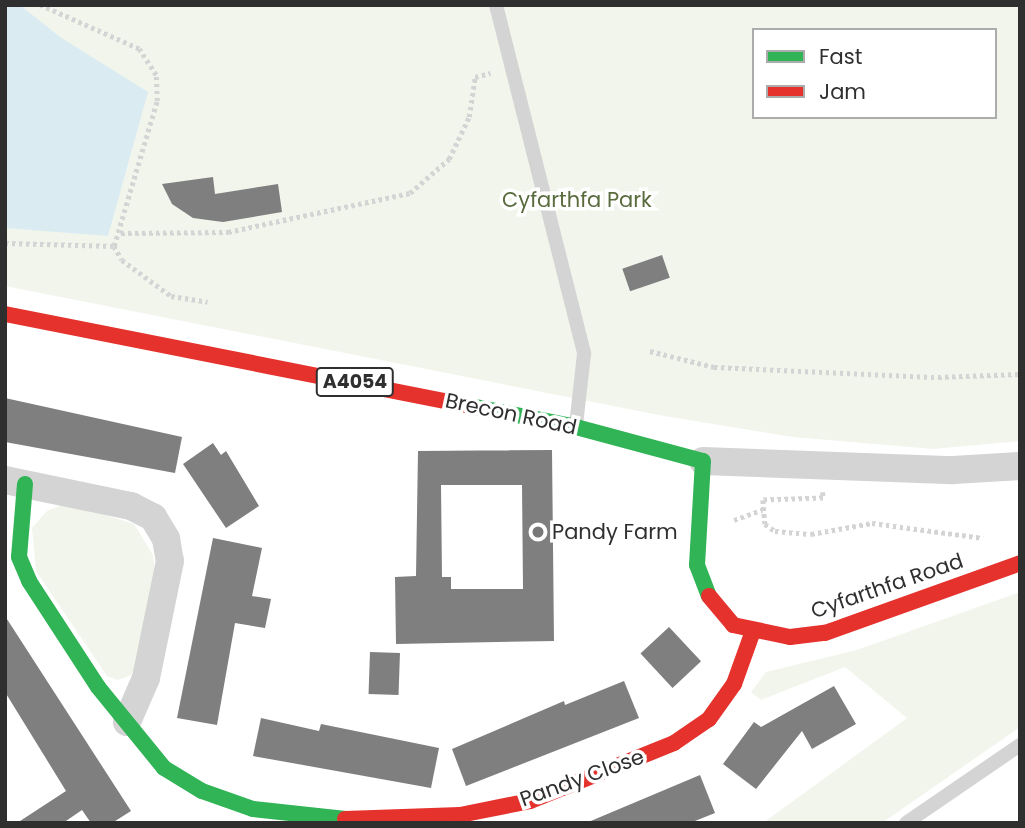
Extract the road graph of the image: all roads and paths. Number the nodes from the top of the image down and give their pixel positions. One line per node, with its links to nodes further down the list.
1 (40, 5): 4 (path)
2 (496, 5): 3 (lane)
3 (511, 69): 4 (path); 11 (lane)
4 (121, 233): 6 (path)
5 (5, 243): 6 (path)
6 (114, 246): 7 (path)
7 (208, 302)
8 (5, 314): 11 (main road, Brecon Road / A4054)
9 (650, 351): 10 (path)
10 (1020, 374)
11 (576, 427): 12 (main road, Brecon Road / A4054)
12 (703, 461): 13 (street, Brecon Road); 18 (main road, Cyfarthfa Road)
13 (825, 466): 14 (street, Brecon Road); 16 (path)
14 (1020, 466)
15 (15, 482): 19 (main road, Pandy Close); 19 (street, Pandy Close)
16 (989, 539)
17 (1020, 563): 18 (main road, Cyfarthfa Road)
18 (753, 631): 19 (main road, Pandy Close)
19 (127, 722)
20 (1020, 746): 21 (lane)
21 (906, 823)

